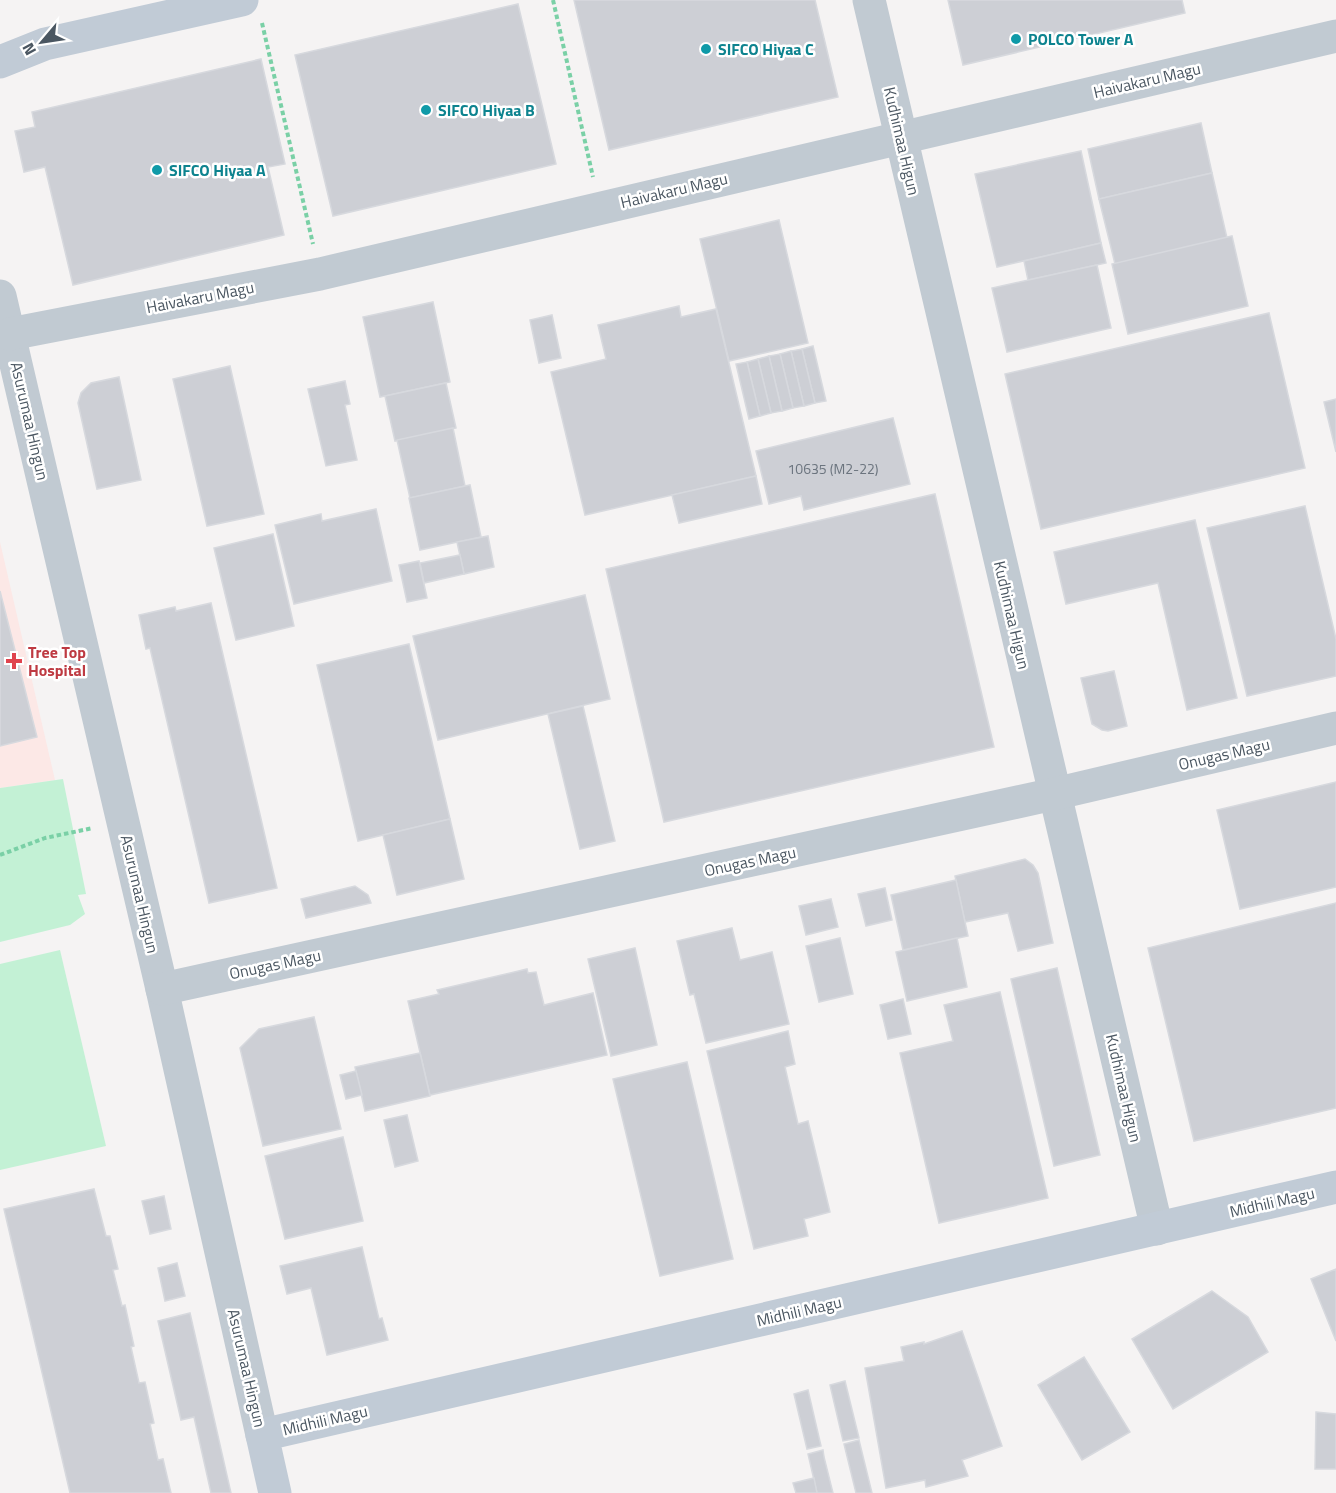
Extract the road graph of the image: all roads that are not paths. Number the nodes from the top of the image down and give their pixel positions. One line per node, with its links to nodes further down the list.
1 (869, 0): 7 (street, Kudhimaa Higun)
2 (251, 6): 4 (street)
3 (1336, 36): 7 (street, Haivakaru Magu)
4 (45, 44): 5 (street); 6 (street)
5 (0, 45)
6 (0, 62)
7 (901, 138): 9 (street, Haivakaru Magu); 11 (street, Kudhimaa Higun)
8 (0, 296): 9 (street, Asurumaa Hingun)
9 (10, 334): 12 (street, Asurumaa Hingun)
10 (1336, 728): 11 (street, Onugas Magu)
11 (1054, 794): 12 (street, Onugas Magu); 14 (street, Kudhimaa Higun)
12 (162, 989): 15 (street, Asurumaa Hingun)
13 (1336, 1187): 14 (street, Midhili Magu)
14 (1157, 1229): 15 (street, Midhili Magu)
15 (262, 1435): 16 (street, Asurumaa Hingun)
16 (275, 1493)

